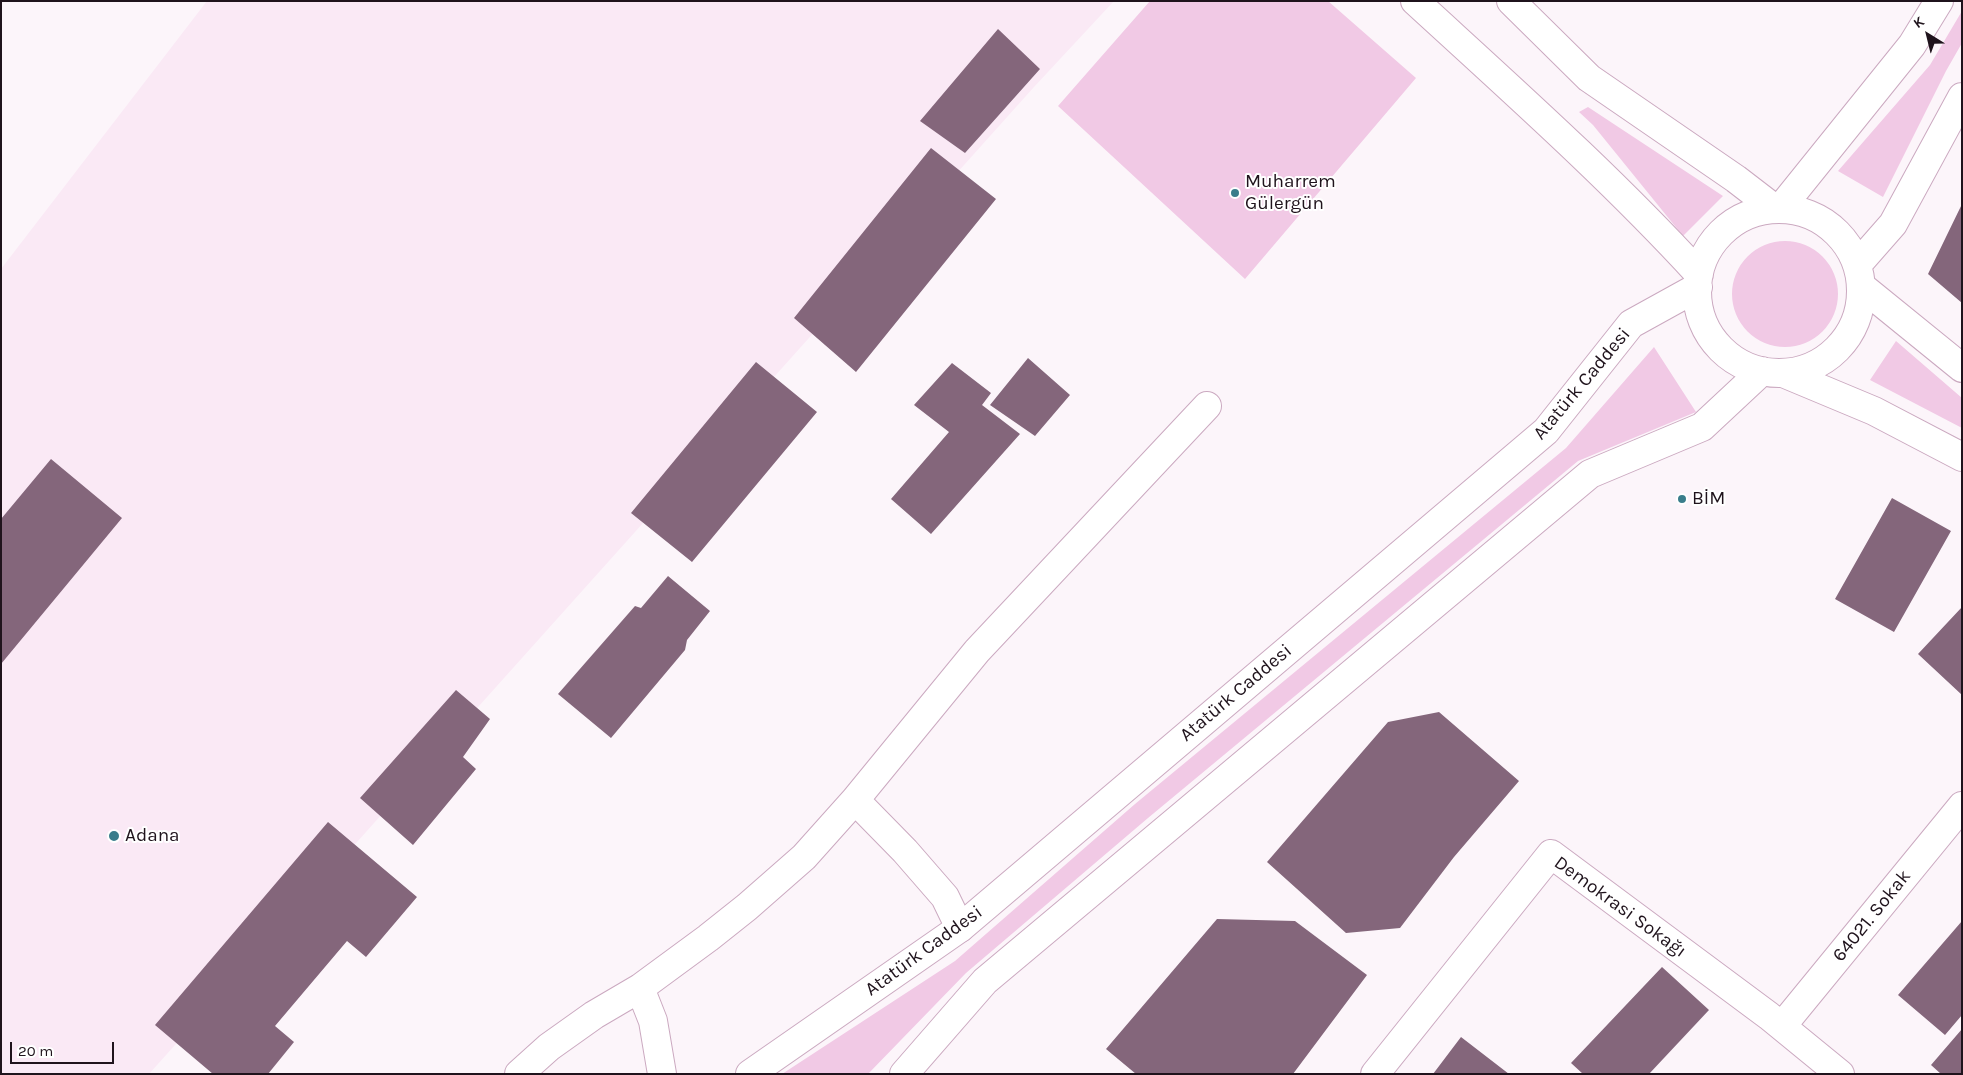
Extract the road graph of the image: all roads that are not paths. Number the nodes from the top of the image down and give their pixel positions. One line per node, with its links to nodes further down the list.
1 (1415, 1): 7 (main road)
2 (1511, 1): 5 (main road)
3 (1939, 1): 5 (main road)
4 (1962, 97): 6 (main road)
5 (1777, 209): 6 (main road); 7 (main road)
6 (1859, 275): 8 (main road); 9 (main road)
7 (1698, 280): 9 (main road); 14 (main road, Atatürk Caddesi)
8 (1962, 368)
9 (1773, 372): 11 (main road); 20 (main road)
10 (1207, 406): 12 (main road)
11 (1962, 457)
12 (855, 800): 14 (main road); 15 (main road)
13 (1962, 806): 16 (main road, 64021. Sokak)
14 (960, 928): 19 (main road, Atatürk Caddesi)
15 (640, 988): 17 (main road); 18 (main road)
16 (1782, 1026): 21 (main road, Demokrasi Sokağı); 22 (main road, Demokrasi Sokağı)
17 (520, 1074)
18 (662, 1074)
19 (750, 1074)
20 (904, 1074)
21 (1375, 1074)
22 (1840, 1074)

